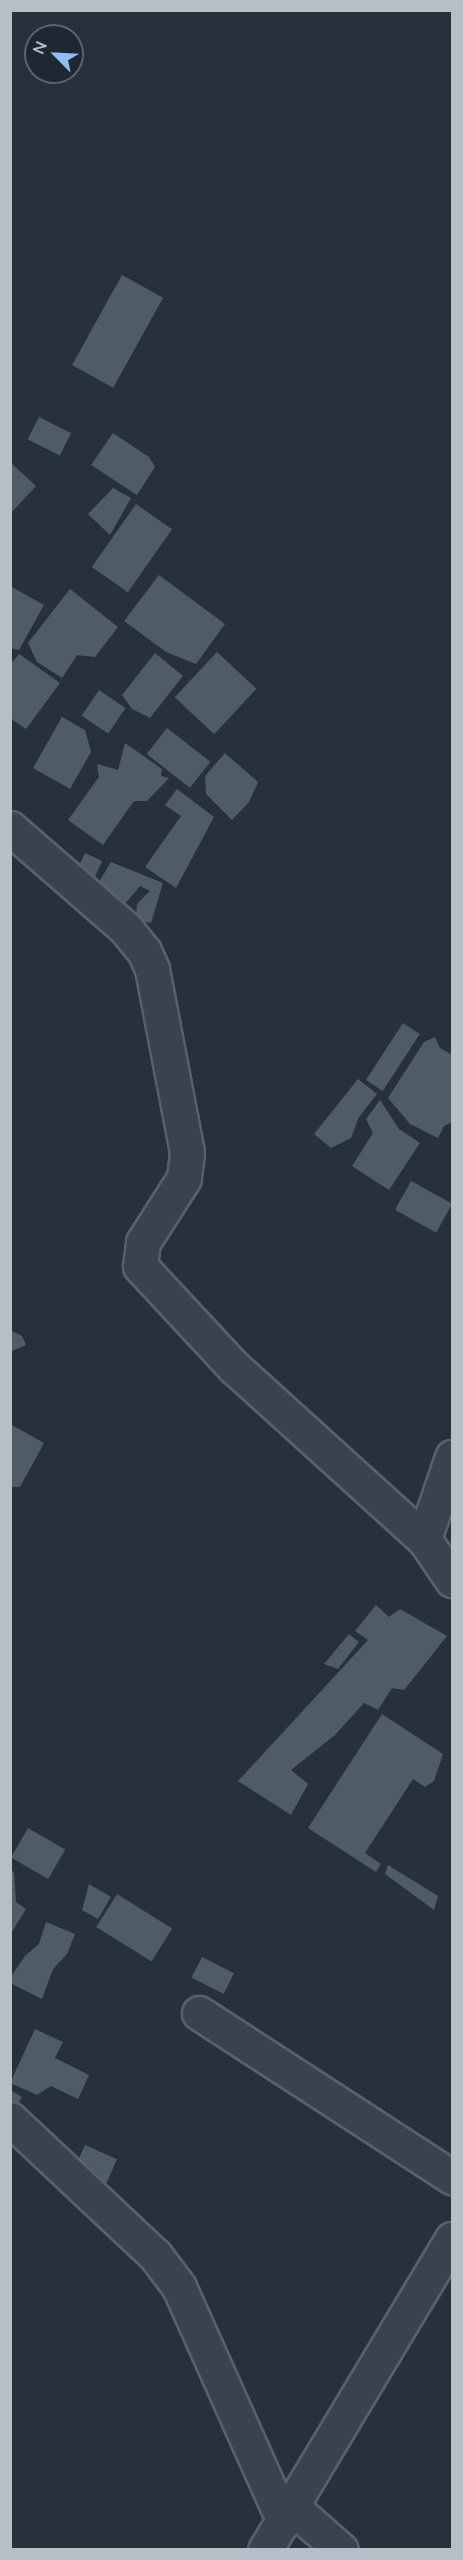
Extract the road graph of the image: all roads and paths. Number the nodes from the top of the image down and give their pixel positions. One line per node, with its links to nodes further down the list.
1 (10, 828): 3 (street)
2 (453, 1457): 3 (street)
3 (424, 1539): 4 (street)
4 (453, 1580)
5 (199, 2013): 7 (street)
6 (10, 2120): 9 (street)
7 (453, 2177)
8 (453, 2239): 9 (street)
9 (288, 2515): 10 (street); 11 (street)
10 (265, 2550)
11 (341, 2550)

